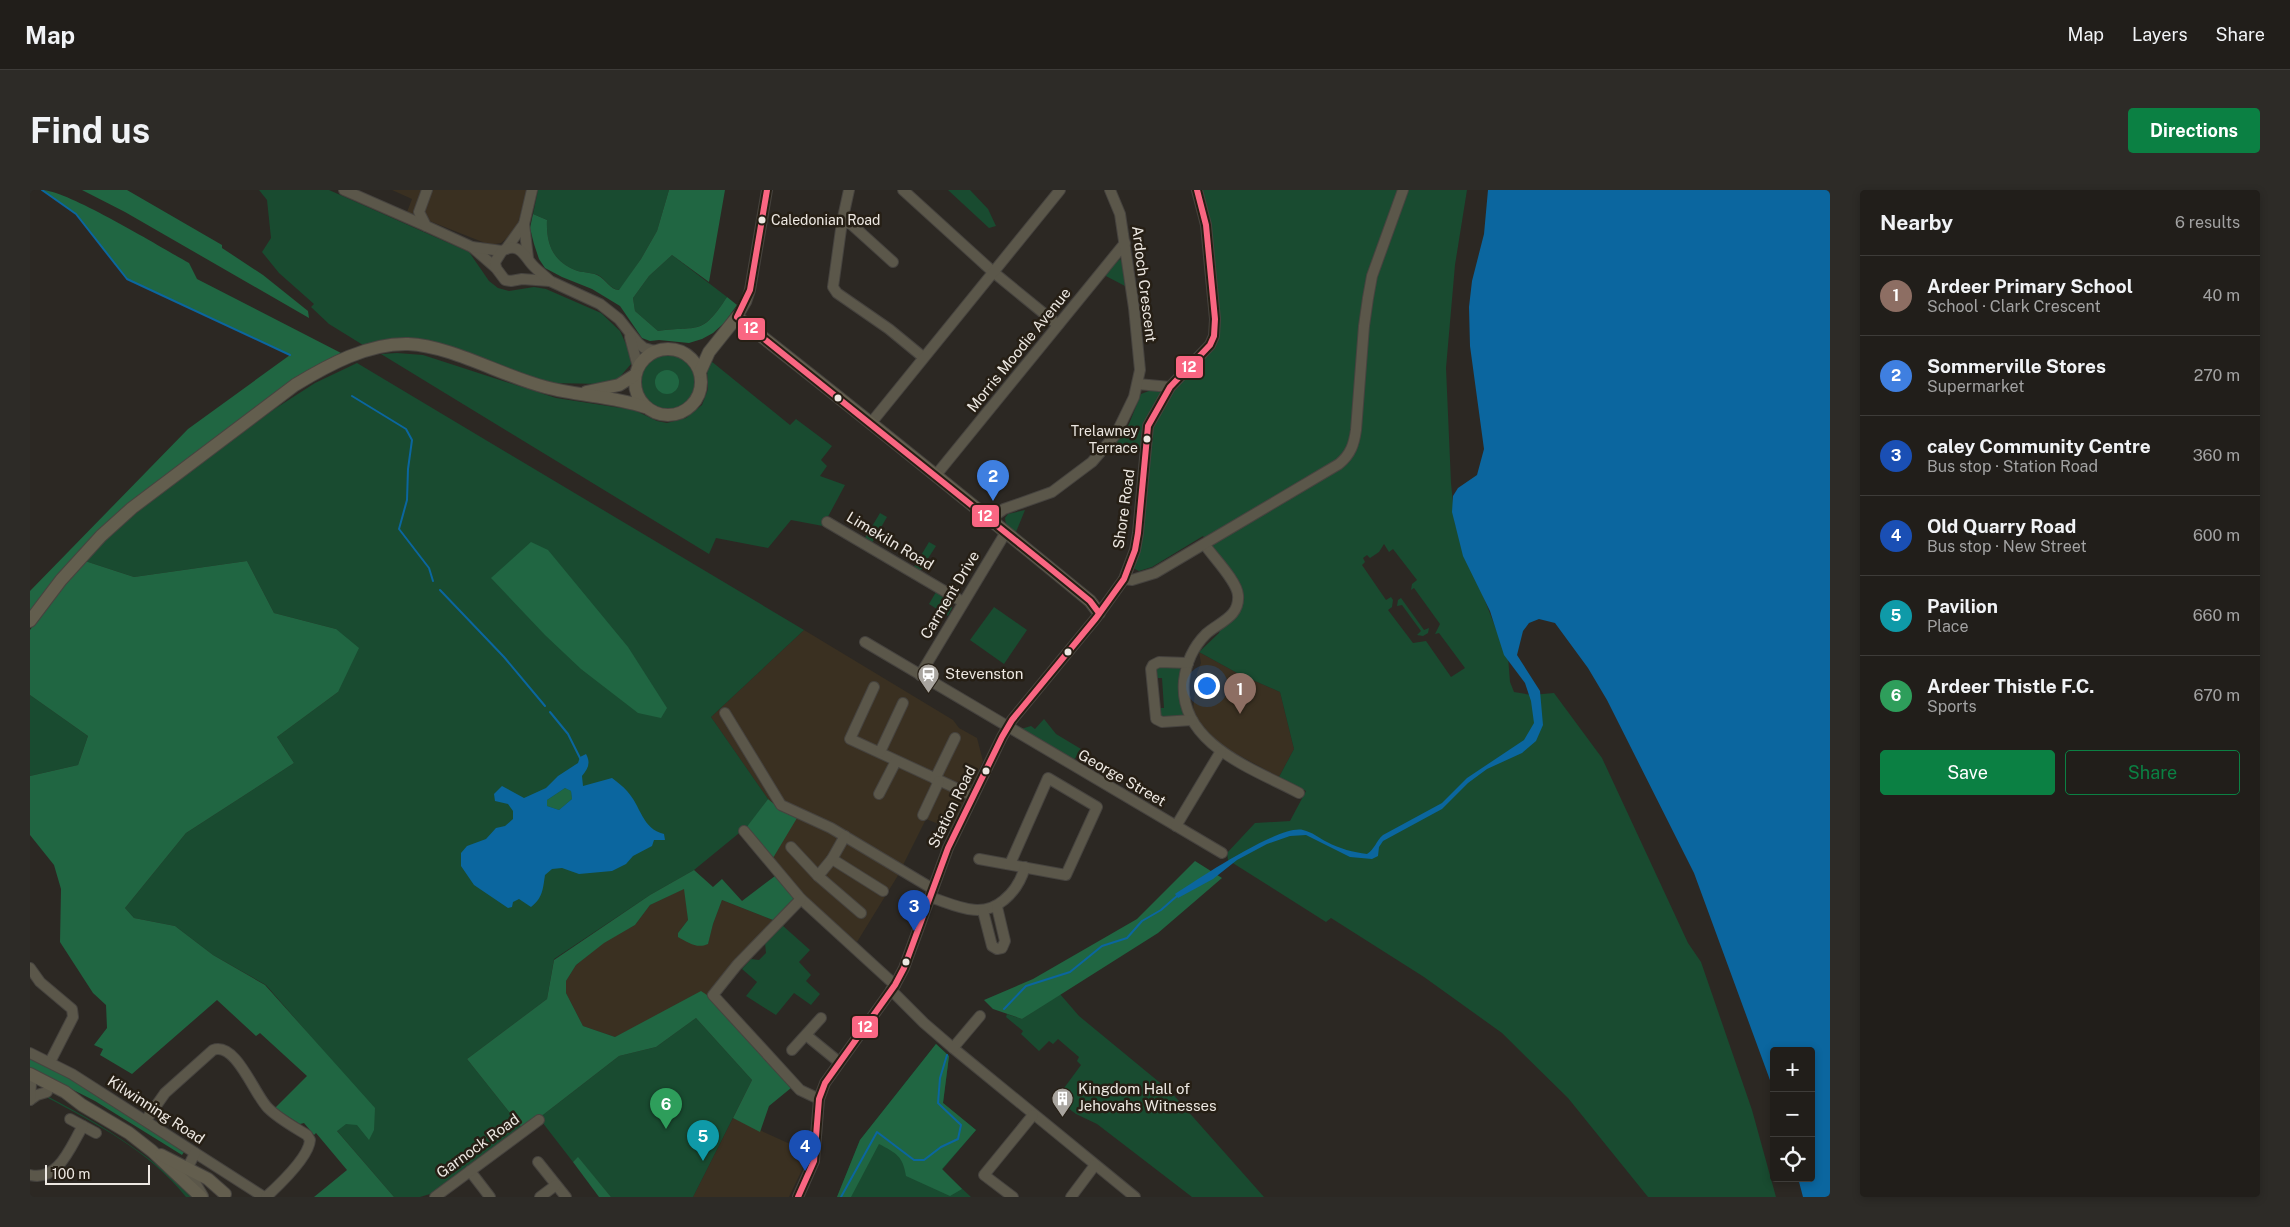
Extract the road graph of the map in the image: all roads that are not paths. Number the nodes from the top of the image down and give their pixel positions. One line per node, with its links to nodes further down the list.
1 (344, 190): 13 (street)
2 (427, 190): 13 (street)
3 (532, 190): 12 (street)
4 (767, 190): 23 (street)
5 (849, 190): 11 (street)
6 (903, 190): 20 (street)
7 (1060, 190): 20 (street)
8 (1110, 190): 14 (street, Ardoch Crescent)
9 (1197, 190): 33 (street)
10 (1403, 190): 41 (street)
11 (842, 222): 18 (street); 29 (street)
12 (524, 224): 16 (street); 17 (street)
13 (426, 226): 15 (street)
14 (1125, 243): 24 (street, Morris Moodie Avenue); 32 (street, Ardoch Crescent)
15 (472, 248): 16 (street); 19 (street)
16 (504, 250): 17 (street); 19 (street)
17 (528, 259): 21 (street); 22 (street)
18 (893, 262)
19 (496, 268): 21 (street)
20 (992, 271): 24 (street); 29 (street)
21 (522, 278): 22 (street)
22 (550, 281): 25 (street)
23 (737, 317): 26 (main road); 36 (main road)
24 (1058, 325): 37 (street, Morris Moodie Avenue)
25 (627, 330): 27 (street); 30 (street)
26 (718, 339): 28 (main road); 31 (main road)
27 (655, 351): 28 (main road); 30 (main road)
28 (682, 351): 31 (main road)
29 (923, 357): 36 (street)
30 (637, 371): 34 (main road); 35 (main road)
31 (700, 372): 35 (main road)
32 (1138, 384): 33 (street); 38 (street, Ardoch Crescent)
33 (1170, 387): 42 (street, Shore Road)
34 (574, 393): 35 (main road); 45 (main road)
35 (646, 407)
36 (871, 423): 37 (main road)
37 (936, 475): 38 (main road)
38 (990, 519): 40 (main road)
39 (827, 522): 43 (street, Limekiln Road)
40 (1006, 532): 43 (street, Carment Drive); 44 (main road)
41 (1205, 545): 42 (street); 47 (street)
42 (1124, 579): 44 (street, Shore Road)
43 (963, 602): 48 (street, Carment Drive)
44 (1099, 613): 53 (street, Shore Road)
45 (30, 621)
46 (865, 642): 48 (street, George Street)
47 (1188, 663): 52 (street); 52 (street)
48 (920, 674): 53 (street, George Street)
49 (874, 687): 56 (street)
50 (903, 704): 56 (street)
51 (725, 714): 65 (street)
52 (1192, 720): 55 (street)
53 (1008, 728): 61 (street, Station Road); 63 (street, George Street)
54 (955, 738): 58 (street)
55 (1220, 751): 59 (street); 63 (street)
56 (880, 752): 57 (street)
57 (896, 761): 58 (street); 60 (street)
58 (937, 780): 61 (street); 62 (street)
59 (1299, 793)
60 (879, 794)
61 (974, 796): 74 (street, Station Road)
62 (923, 815)
63 (1176, 826): 67 (street, George Street)
64 (744, 831): 75 (street)
65 (845, 836): 68 (street); 74 (street)
66 (791, 847): 72 (street)
67 (1222, 853)
68 (832, 859): 72 (street); 73 (street)
69 (978, 859): 70 (street)
70 (1010, 864): 71 (street); 71 (street)
71 (1025, 868): 76 (street)
72 (818, 876): 78 (street)
73 (883, 890)
74 (932, 893): 77 (street); 80 (street, Station Road)
75 (801, 899): 80 (street); 92 (street)
76 (996, 907): 77 (street); 77 (street)
77 (982, 911)
78 (861, 913)
79 (30, 968): 87 (street)
80 (893, 987): 84 (street); 88 (street, Station Road)
81 (980, 1016): 84 (street)
82 (821, 1018): 83 (street)
83 (806, 1035): 85 (street); 88 (street)
84 (953, 1048): 95 (street)
85 (792, 1050)
86 (30, 1053): 87 (street, Kilwinning Road)
87 (50, 1062): 97 (street, Kilwinning Road)
88 (838, 1062): 92 (street, Station Road)
89 (30, 1074): 94 (main road)
90 (30, 1084): 91 (main road); 93 (street)
91 (47, 1092): 93 (street); 94 (main road)
92 (819, 1099): 118 (street, Station Road)
93 (30, 1100)
94 (82, 1105): 101 (main road)
95 (1033, 1114): 104 (street); 119 (street)
96 (70, 1119): 99 (street)
97 (146, 1120): 102 (street, Kilwinning Road); 114 (street)
98 (540, 1120): 106 (street, Garnock Road)
99 (83, 1126): 100 (street); 107 (street)
100 (96, 1133)
101 (152, 1151): 105 (main road); 113 (main road)
102 (195, 1153): 105 (street); 109 (street, Kilwinning Road)
103 (538, 1162): 108 (street)
104 (1096, 1165): 112 (street); 120 (street)
105 (187, 1169): 110 (main road); 113 (street)
106 (470, 1171): 111 (street); 115 (street, Garnock Road)
107 (30, 1175)
108 (556, 1185): 116 (street); 117 (street)
109 (251, 1194): 114 (street, Kilwinning Road)
110 (226, 1196)
111 (488, 1196)
112 (1131, 1196)
113 (202, 1197)
114 (265, 1197)
115 (435, 1197)
116 (540, 1197)
117 (566, 1197)
118 (798, 1197)
119 (1013, 1197)
120 (1070, 1197)

